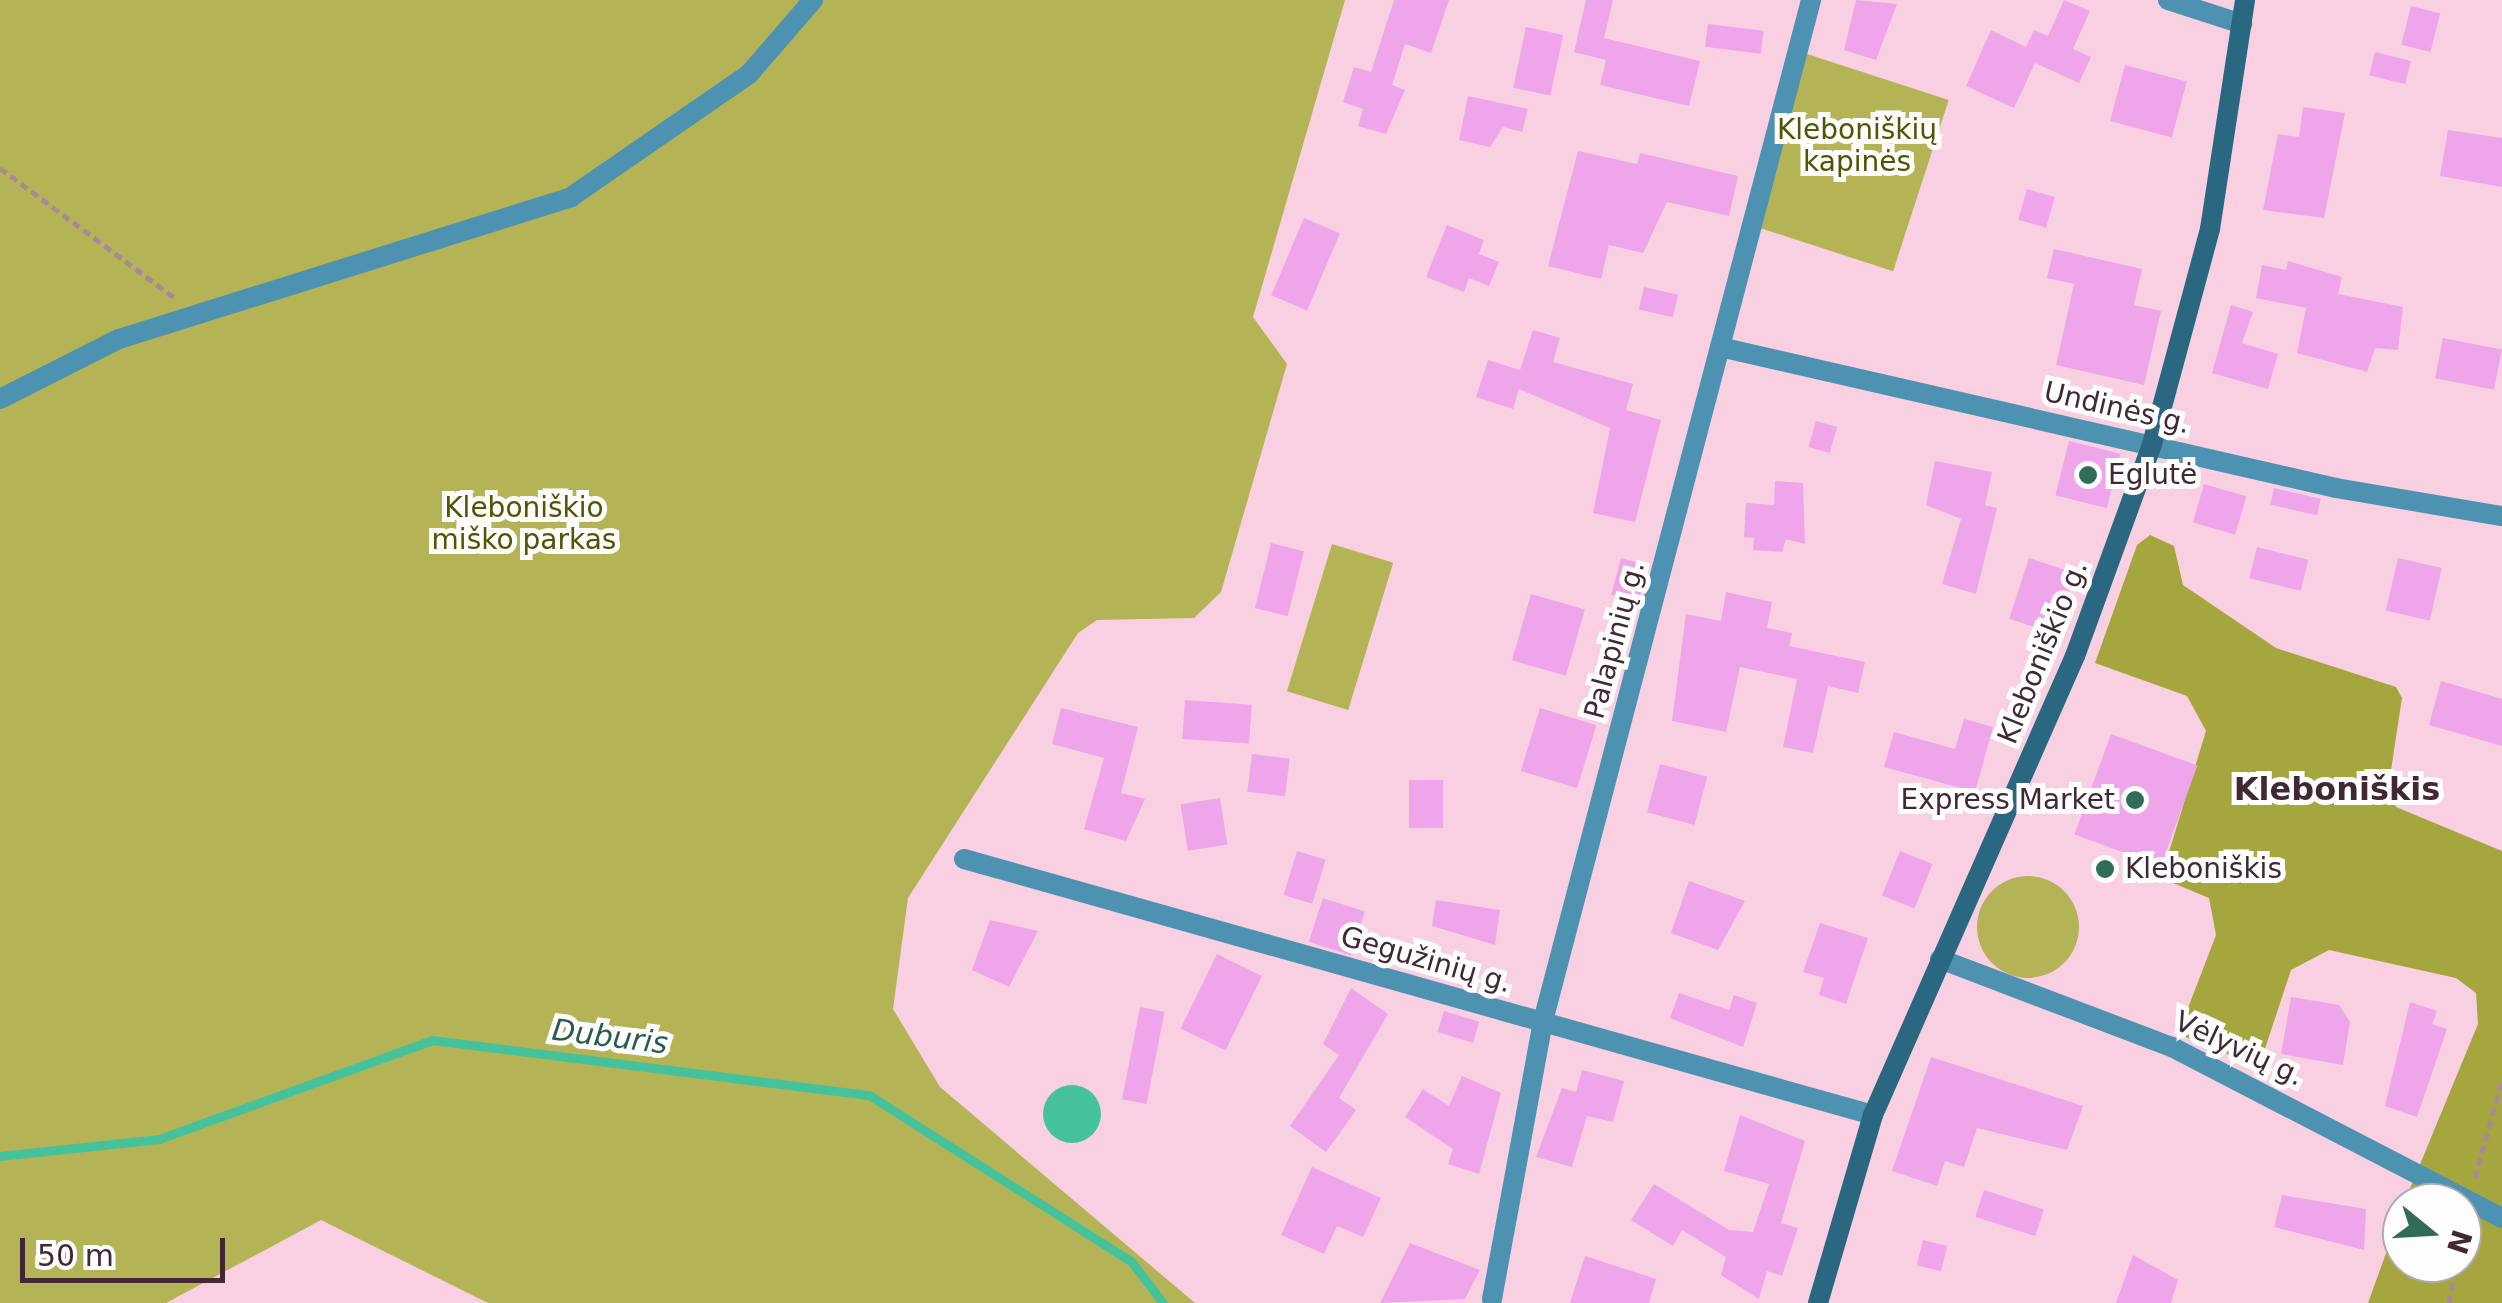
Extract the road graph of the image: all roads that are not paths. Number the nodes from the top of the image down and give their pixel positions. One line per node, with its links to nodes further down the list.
1 (813, 0): 7 (street)
2 (1810, 0): 6 (street, Palapinių g.)
3 (2168, 0): 5 (street)
4 (2246, 0): 5 (street, Kleboniškio g.)
5 (2242, 24): 8 (street, Kleboniškio g.)
6 (1720, 347): 8 (street, Undinės g.); 12 (street, Palapinių g.)
7 (0, 399)
8 (2152, 444): 9 (street, Undinės g.); 11 (street, Kleboniškio g.)
9 (2502, 516)
10 (964, 859): 12 (street, Gegužinių g.)
11 (1940, 959): 13 (street, Kleboniškio g.); 14 (street, Vėlyvių g.)
12 (1543, 1021): 13 (street, Gegužinių g.); 15 (street, Palapinių g.)
13 (1873, 1116): 16 (street, Kleboniškio g.)
14 (2502, 1218)
15 (1492, 1299)
16 (1818, 1303)

